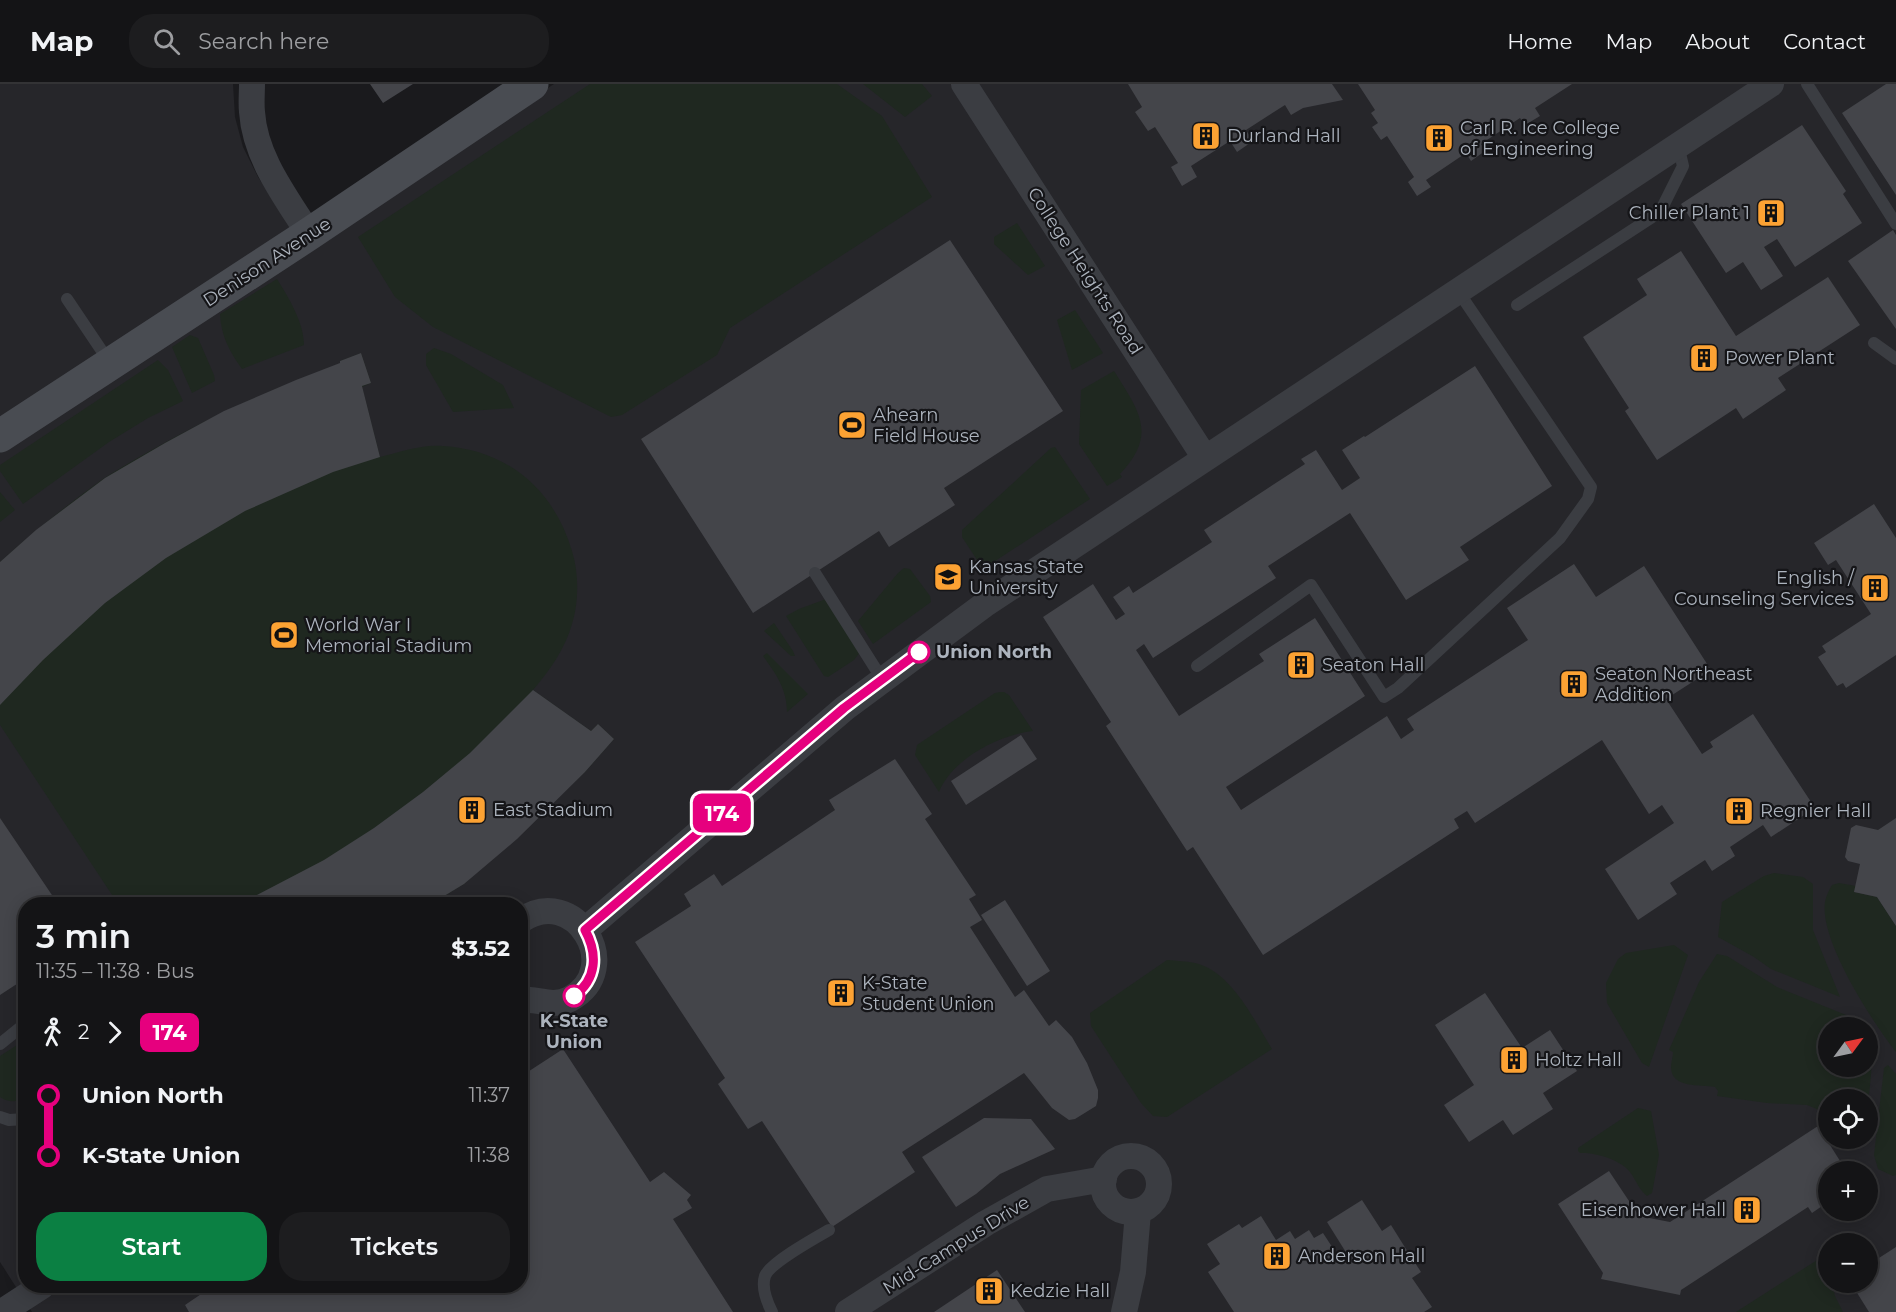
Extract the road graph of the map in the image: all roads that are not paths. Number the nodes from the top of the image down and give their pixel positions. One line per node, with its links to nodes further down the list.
1 (252, 84): 8 (street)
2 (964, 84): 16 (street, College Heights Road)
3 (1771, 84): 6 (street)
4 (1807, 84): 7 (lane)
5 (529, 85): 8 (street, Denison Avenue)
6 (1678, 146): 9 (street); 11 (lane)
7 (1896, 224)
8 (309, 234): 14 (street, Denison Avenue)
9 (1458, 291): 16 (street); 18 (lane)
10 (67, 299): 14 (lane)
11 (1517, 305)
12 (1874, 343): 13 (lane)
13 (1896, 359)
14 (111, 364): 15 (street, Denison Avenue)
15 (0, 436)
16 (1205, 458): 19 (street)
17 (815, 573): 19 (lane)
18 (1197, 666)
19 (882, 679): 21 (street)
20 (528, 917): 21 (street)
21 (585, 930): 22 (street)
22 (528, 999)
23 (18, 1029): 24 (lane)
24 (0, 1044)
25 (0, 1117): 26 (lane)
26 (18, 1119)
27 (1104, 1179): 28 (street); 28 (street); 33 (street, Mid-Campus Drive)
28 (1138, 1212): 34 (street)
29 (829, 1230): 32 (lane)
30 (31, 1293): 31 (street)
31 (2, 1312)
32 (772, 1312)
33 (848, 1312)
34 (1124, 1312)

